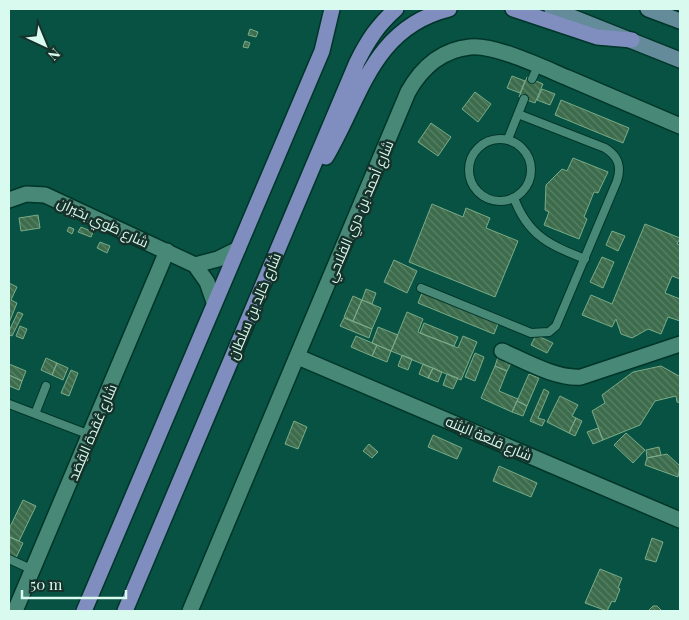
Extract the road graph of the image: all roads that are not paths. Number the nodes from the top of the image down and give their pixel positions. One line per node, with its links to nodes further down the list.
1 (332, 9): 17 (main road)
2 (396, 9): 14 (main road, شارع خالِد بن سلطان)
3 (449, 9): 14 (main road)
4 (513, 9): 8 (main road)
5 (552, 9): 8 (street)
6 (648, 9): 7 (street)
7 (680, 21)
8 (632, 40): 9 (street)
9 (680, 60)
10 (524, 99): 11 (lane)
11 (518, 114): 13 (lane); 19 (lane)
12 (680, 126): 25 (street, شارع أحمد بن دري الفلاحي)
13 (508, 139): 15 (lane); 15 (lane)
14 (302, 193): 35 (main road, شارع خالِد بن سلطان)
15 (514, 198): 19 (lane)
16 (9, 200): 18 (street, شارع طَوي بحَيران)
17 (238, 248): 20 (street); 22 (main road)
18 (167, 251): 20 (street, شارع طَوي بحَيران); 29 (street, شارع عُقدة القِصَد)
19 (585, 259): 21 (lane)
20 (195, 265): 22 (street)
21 (421, 288)
22 (214, 302): 34 (main road)
23 (680, 344): 24 (street)
24 (502, 351)
25 (298, 357): 30 (street, شارع قلعة البثنه); 36 (street, شارع أحمد بن دري الفلاحي)
26 (46, 386): 28 (lane)
27 (9, 404): 28 (lane)
28 (35, 414): 29 (lane)
29 (90, 435): 32 (street, شارع عُقدة القِصَد)
30 (680, 520)
31 (9, 560): 32 (lane)
32 (33, 570): 33 (street, شارع عُقدة القِصَد)
33 (15, 611)
34 (84, 611)
35 (124, 611)
36 (190, 611)

